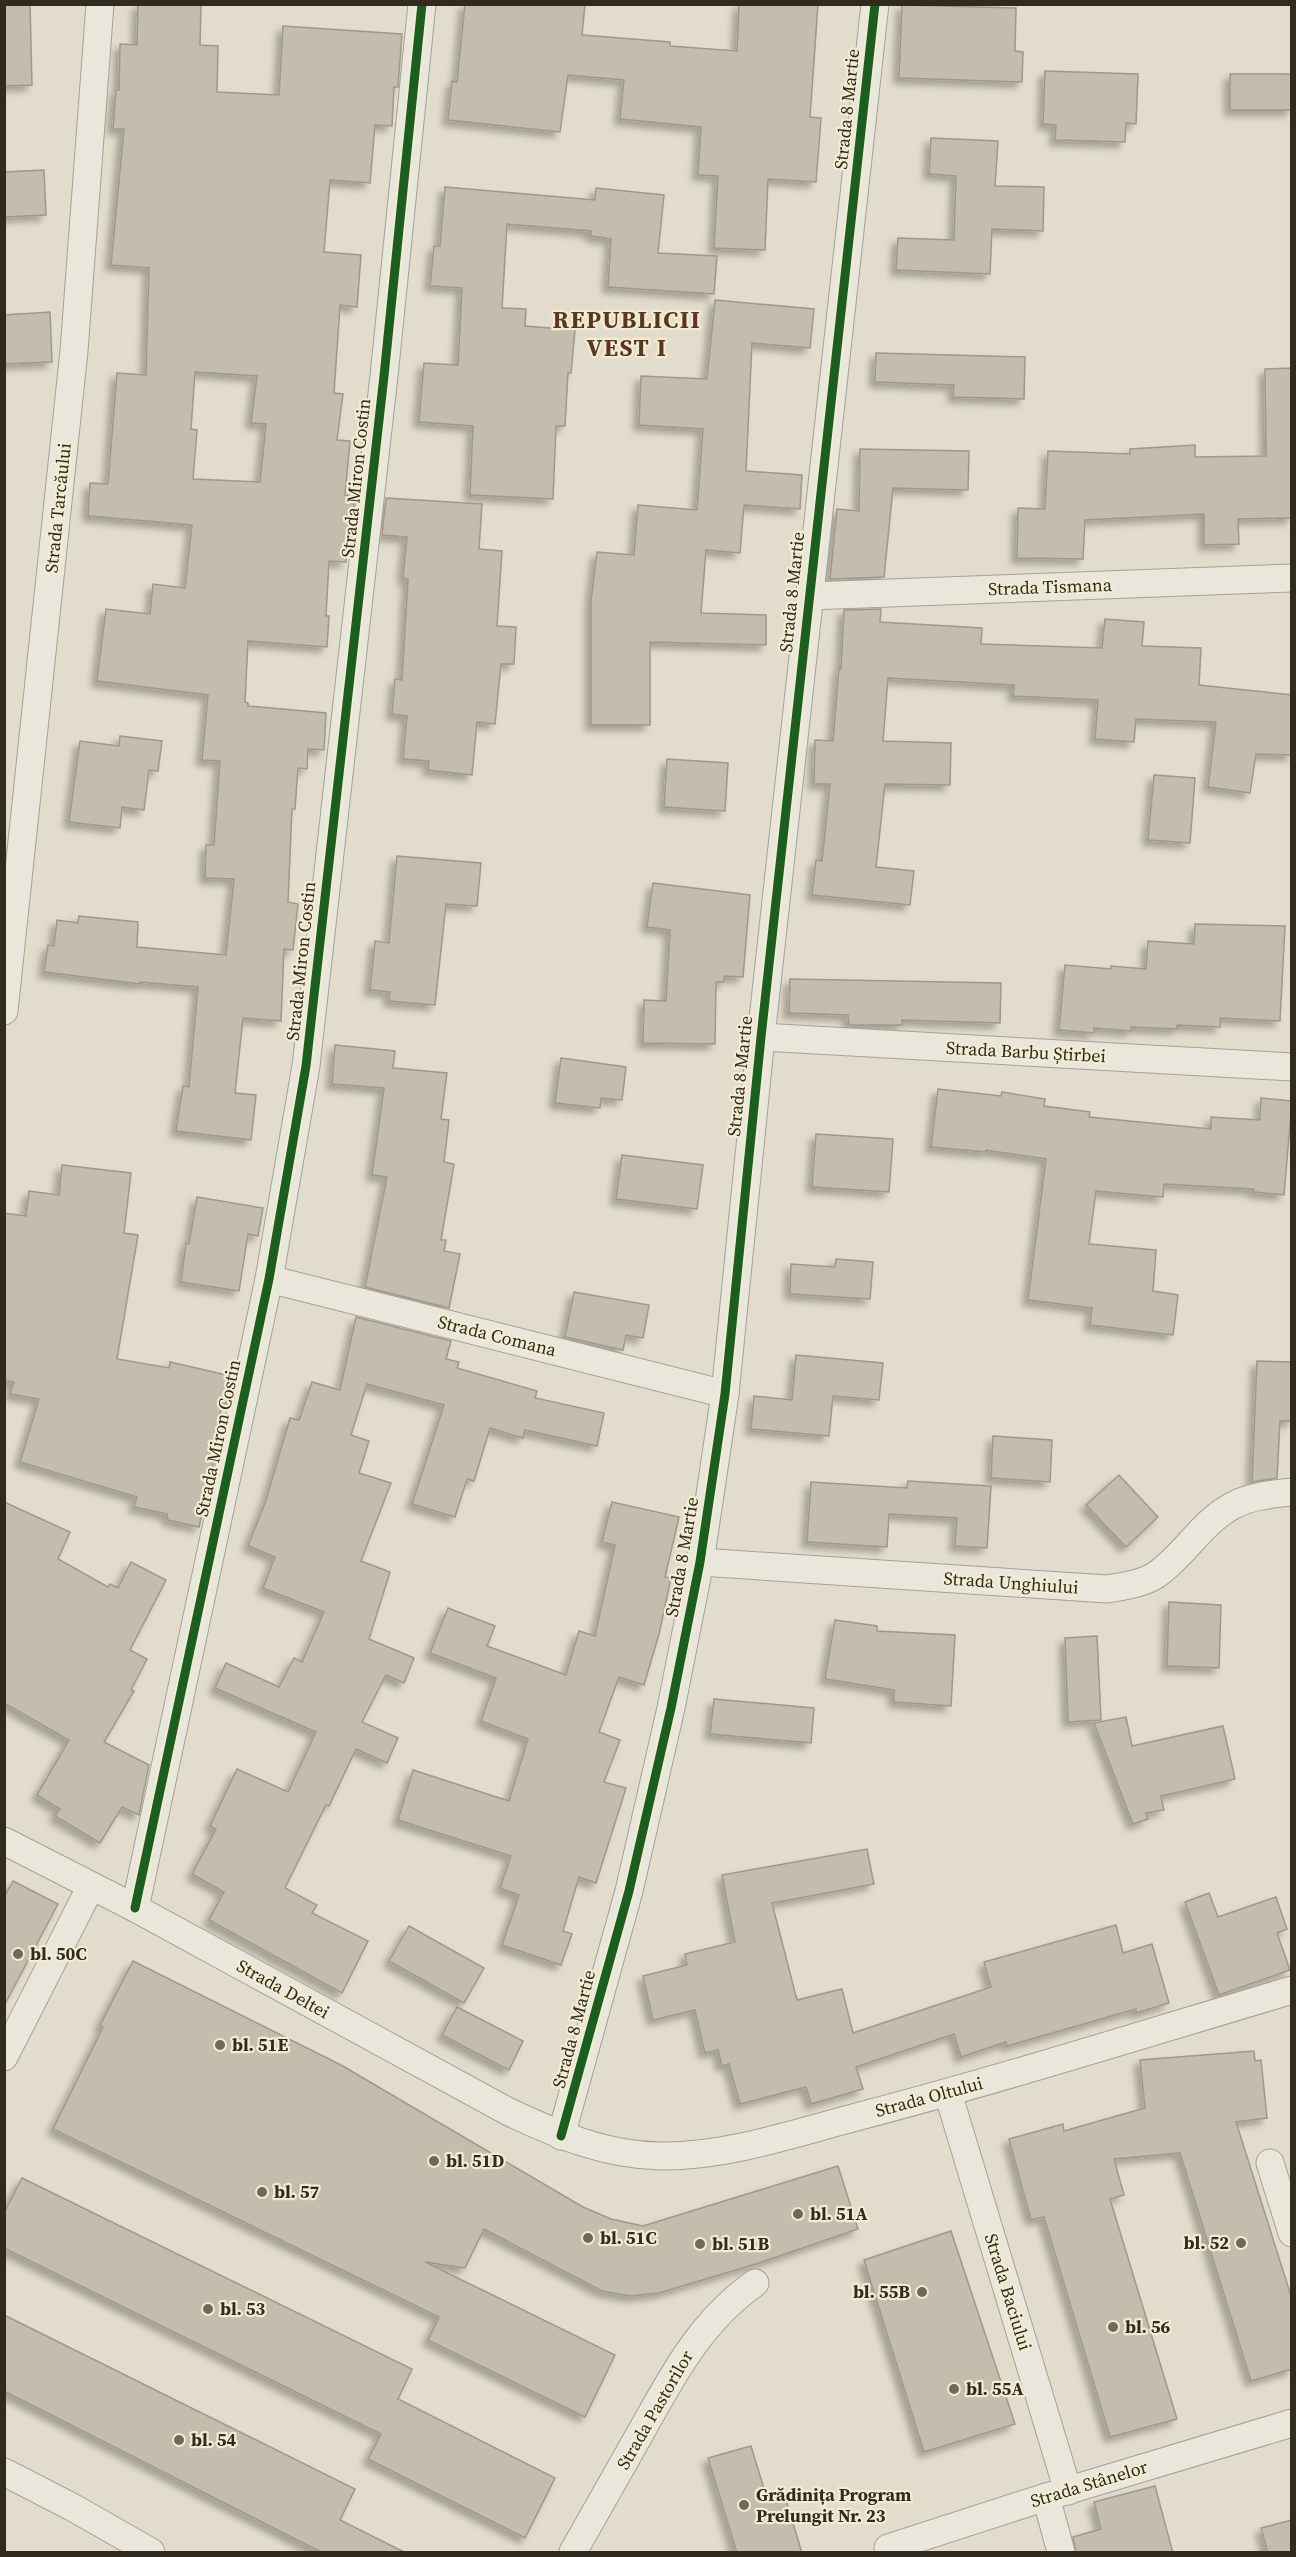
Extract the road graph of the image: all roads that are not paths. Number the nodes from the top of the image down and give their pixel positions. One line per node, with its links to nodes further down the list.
1 (100, 4): 6 (street, Strada Tarcăului)
2 (422, 4): 9 (street, Strada Miron Costin)
3 (875, 4): 5 (street, Strada 8 Martie)
4 (1292, 578): 5 (street, Strada Tismana)
5 (808, 596): 7 (street, Strada 8 Martie)
6 (4, 1011)
7 (761, 1037): 8 (street, Strada Barbu Știrbei); 10 (street, Strada 8 Martie)
8 (1292, 1066)
9 (269, 1279): 10 (street, Strada Comana); 15 (street, Strada Miron Costin)
10 (725, 1394): 12 (street, Strada 8 Martie)
11 (1292, 1492): 12 (street, Strada Unghiului)
12 (700, 1562): 19 (street, Strada 8 Martie)
13 (4, 1841): 14 (street, Strada Deltei)
14 (91, 1886): 15 (street, Strada Deltei); 17 (street)
15 (135, 1908): 19 (street, Strada Deltei)
16 (1292, 1990): 18 (street, Strada Oltului)
17 (4, 2057)
18 (948, 2093): 19 (street, Strada Oltului); 25 (street, Strada Baciului)
19 (561, 2136)
20 (1270, 2163): 21 (street)
21 (1292, 2234)
22 (755, 2283): 28 (street, Strada Pastorilor)
23 (1292, 2423): 25 (street, Strada Stânelor)
24 (4, 2472): 27 (street)
25 (1057, 2494): 26 (street, Strada Stânelor); 29 (street, Strada Baciului)
26 (888, 2548)
27 (151, 2553)
28 (573, 2553)
29 (1061, 2553)

